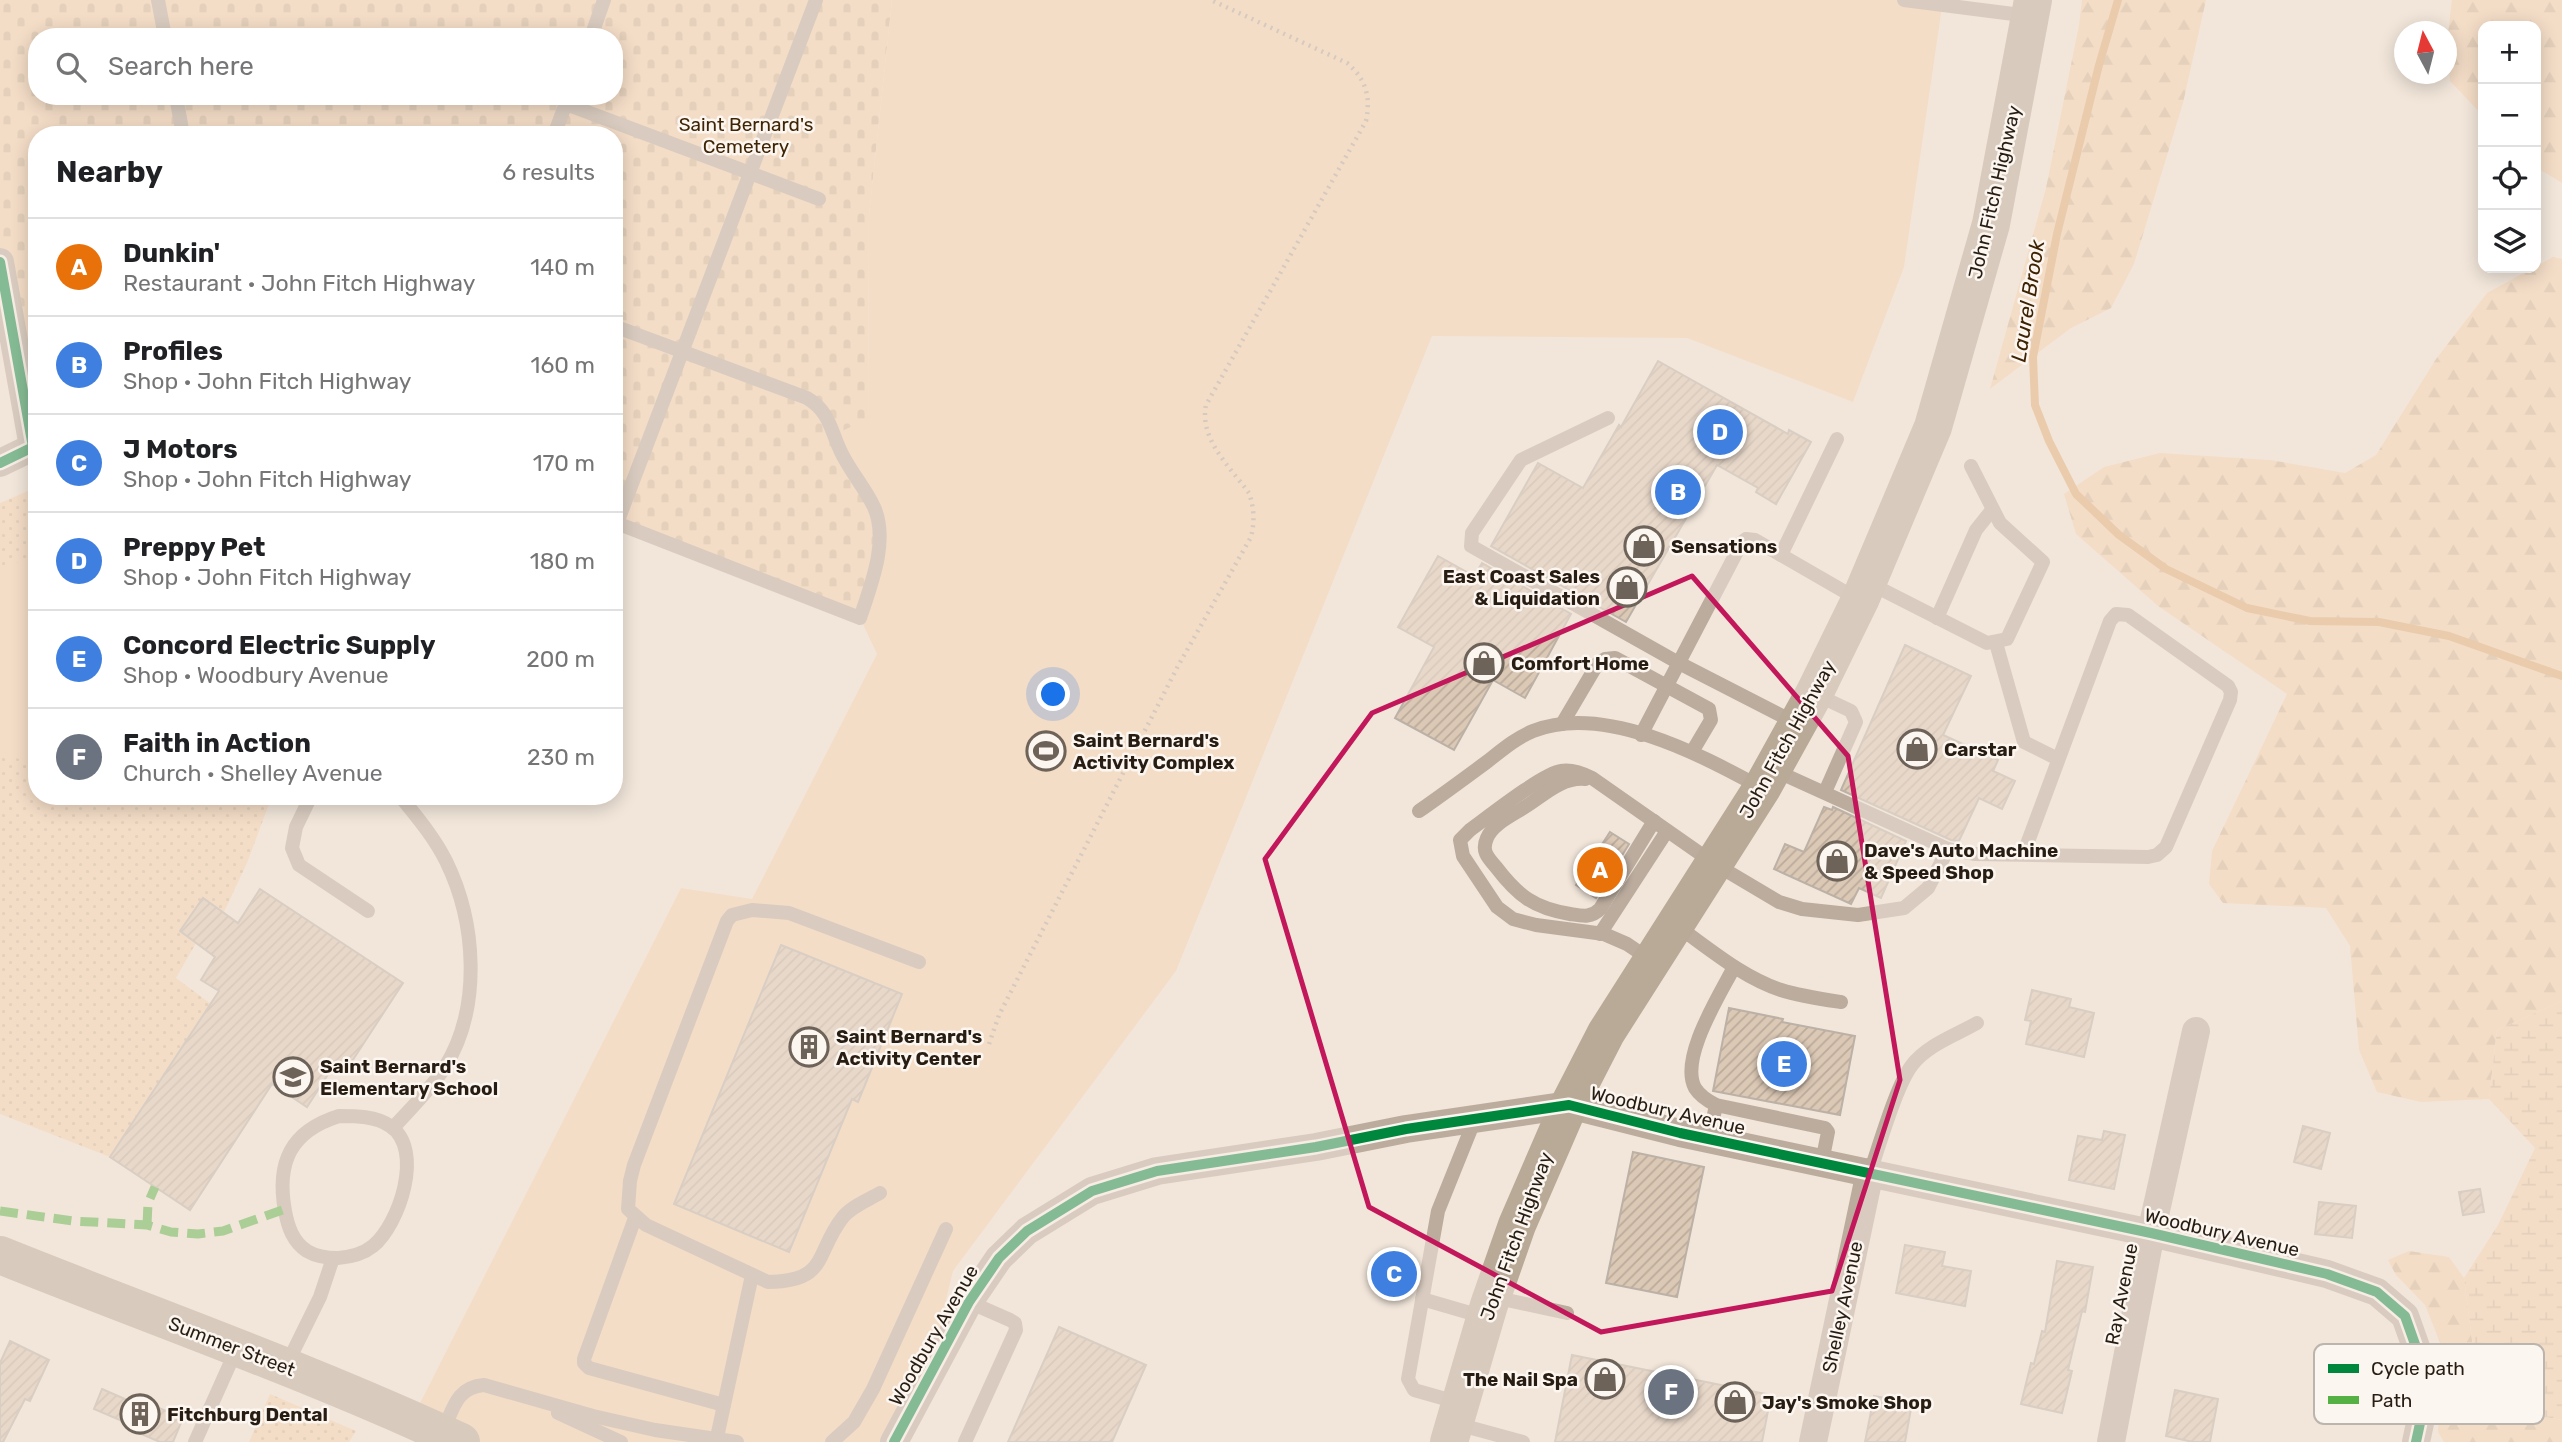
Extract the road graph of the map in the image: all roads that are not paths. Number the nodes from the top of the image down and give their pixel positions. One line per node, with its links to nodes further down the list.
1 (158, 0): 6 (lane)
2 (604, 0): 7 (lane)
3 (816, 0): 13 (lane)
4 (1905, 0): 5 (lane)
5 (2032, 8): 28 (main road, John Fitch Highway)
6 (163, 28)
7 (594, 28)
8 (178, 105): 11 (lane)
9 (565, 105): 12 (lane)
10 (579, 105): 13 (lane)
11 (181, 126)
12 (557, 126)
13 (750, 174): 14 (lane); 17 (lane)
14 (819, 199)
15 (0, 262): 18 (street)
16 (623, 329): 17 (lane)
17 (681, 352): 24 (lane); 26 (lane)
18 (28, 410)
19 (1608, 418): 31 (lane)
20 (1837, 439): 27 (lane)
21 (28, 450): 22 (street)
22 (0, 463)
23 (1971, 466): 25 (lane)
24 (623, 504)
25 (1992, 510): 29 (lane); 30 (lane)
26 (623, 525)
27 (1781, 555): 28 (lane); 31 (lane)
28 (1864, 591): 29 (lane); 33 (main road, John Fitch Highway)
29 (1937, 618): 30 (lane)
30 (1996, 643): 37 (lane)
31 (1677, 662): 32 (lane); 33 (lane)
32 (1665, 685): 34 (lane); 35 (lane); 36 (lane)
33 (1806, 709): 38 (main road, John Fitch Highway); 40 (lane)
34 (1562, 724): 35 (lane); 43 (lane)
35 (1641, 735): 36 (lane)
36 (1692, 752): 38 (lane)
37 (2058, 759): 47 (lane); 47 (lane)
38 (1768, 779): 40 (lane); 48 (main road, John Fitch Highway)
39 (1600, 784): 44 (lane); 44 (lane); 51 (lane)
40 (1825, 792): 46 (lane)
41 (307, 805): 49 (lane)
42 (409, 805): 61 (lane)
43 (1419, 811)
44 (1654, 821): 45 (lane)
45 (1668, 831): 48 (lane); 51 (lane)
46 (1948, 849): 47 (lane); 48 (lane)
47 (2023, 855)
48 (1715, 864): 50 (main road, John Fitch Highway)
49 (368, 911)
50 (1676, 925): 52 (main road, John Fitch Highway); 54 (lane)
51 (1600, 934): 52 (lane)
52 (1652, 961): 58 (main road, John Fitch Highway)
53 (919, 962): 66 (lane)
54 (1734, 967): 55 (lane); 59 (lane)
55 (1841, 1002)
56 (1977, 1023): 64 (lane)
57 (2196, 1031): 68 (street, Ray Avenue)
58 (1569, 1105): 60 (street, Woodbury Avenue); 62 (street, Woodbury Avenue); 74 (main road, John Fitch Highway)
59 (1716, 1105): 62 (lane); 63 (lane)
60 (1475, 1119): 72 (lane); 73 (street, Woodbury Avenue)
61 (393, 1128): 70 (lane); 70 (lane)
62 (1709, 1139): 63 (street, Woodbury Avenue)
63 (1822, 1162): 64 (street, Woodbury Avenue)
64 (1870, 1172): 68 (street, Woodbury Avenue); 92 (street, Shelley Avenue)
65 (880, 1193): 71 (lane)
66 (635, 1218): 71 (lane); 80 (lane)
67 (946, 1229): 88 (lane)
68 (2151, 1233): 76 (street, Woodbury Avenue); 93 (street, Ray Avenue)
69 (0, 1256): 77 (main road, Summer Street)
70 (333, 1258): 78 (lane)
71 (752, 1275): 80 (lane)
72 (1422, 1299): 74 (lane); 81 (lane)
73 (970, 1302): 89 (street, Woodbury Avenue); 90 (lane)
74 (1488, 1307): 75 (lane); 81 (main road, John Fitch Highway)
75 (1567, 1313)
76 (2415, 1344)
77 (237, 1348): 78 (main road, Summer Street); 85 (lane)
78 (286, 1367): 83 (main road, Summer Street)
79 (520, 1396): 83 (lane); 84 (lane); 86 (lane)
80 (724, 1405): 84 (lane)
81 (1455, 1423): 91 (lane)
82 (2420, 1424): 94 (street, Woodbury Avenue)
83 (452, 1438)
84 (716, 1440): 87 (lane)
85 (195, 1442)
86 (621, 1442)
87 (737, 1442)
88 (832, 1442)
89 (894, 1442)
90 (965, 1442)
91 (1523, 1442)
92 (1813, 1442)
93 (2111, 1442)
94 (2416, 1442)

